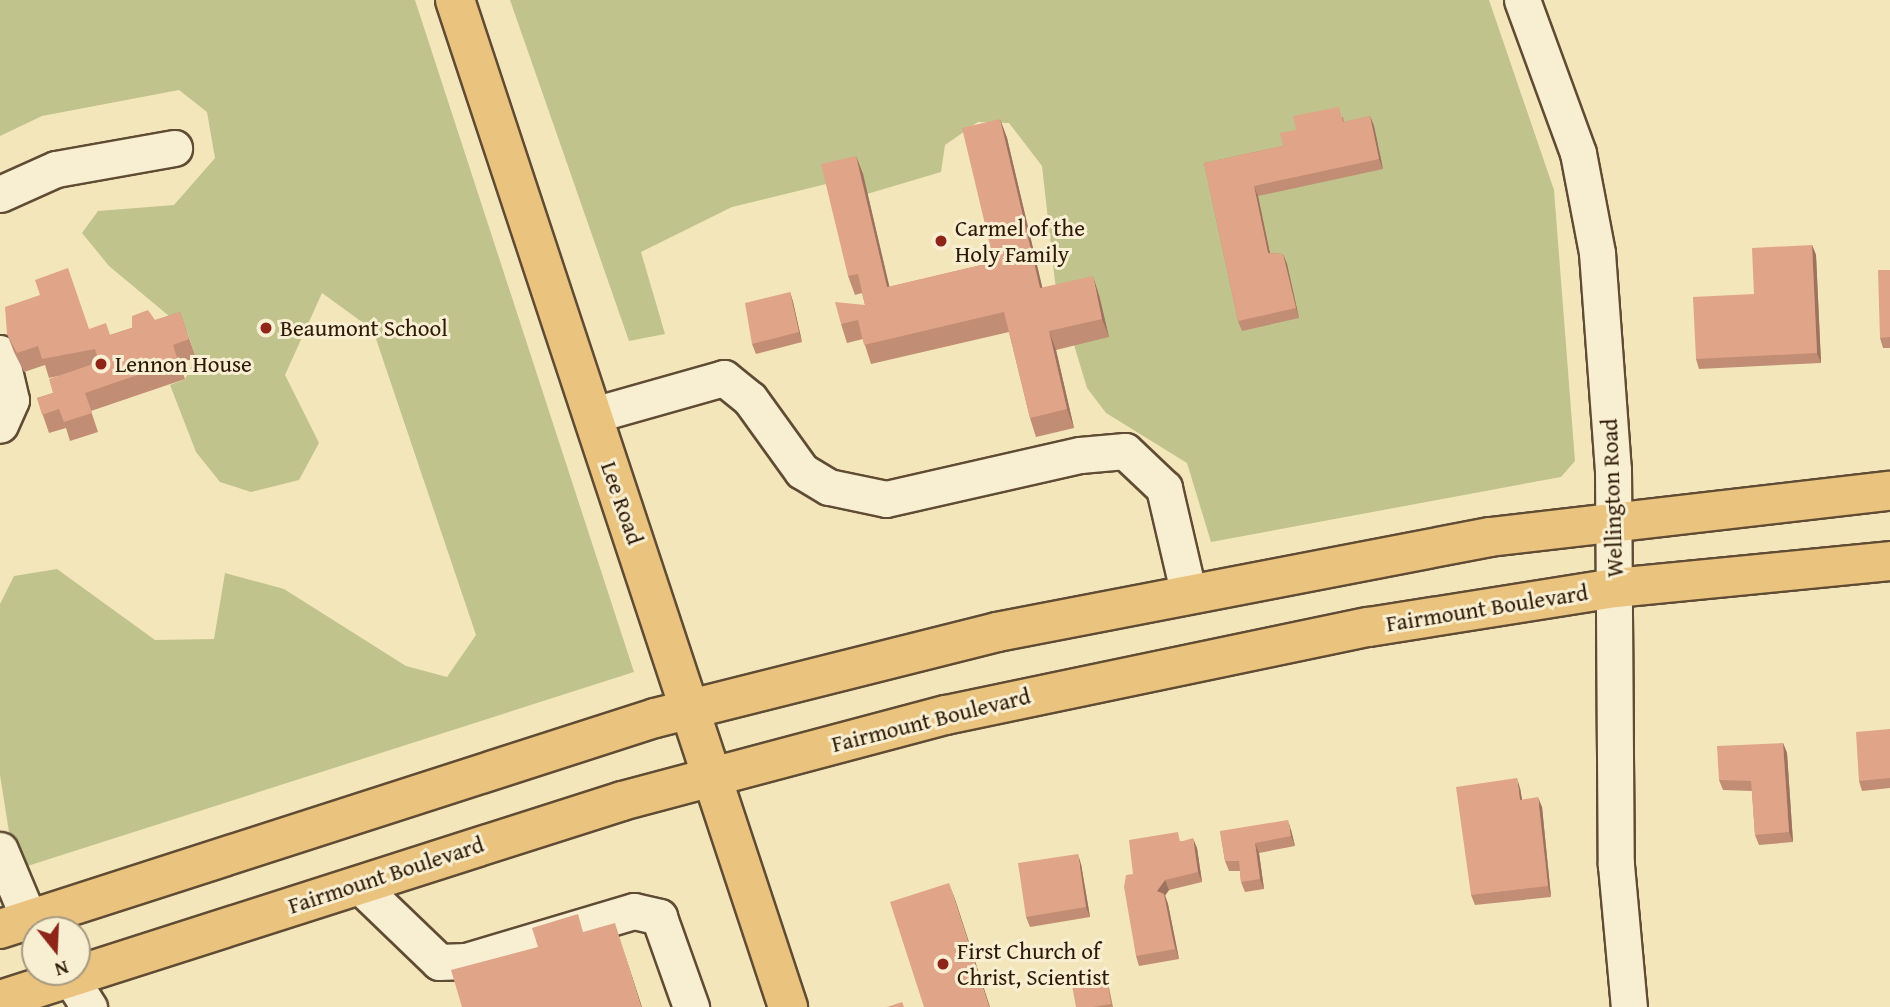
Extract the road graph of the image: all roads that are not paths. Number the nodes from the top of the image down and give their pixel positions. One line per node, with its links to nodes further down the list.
1 (455, 0): 6 (main road, Lee Road)
2 (1522, 0): 9 (street, Wellington Road)
3 (174, 148): 4 (street)
4 (0, 194)
5 (0, 352): 7 (street)
6 (593, 415): 12 (street); 13 (main road, Lee Road)
7 (0, 425)
8 (1890, 491): 9 (main road)
9 (1614, 518): 11 (street, Wellington Road); 12 (main road)
10 (1890, 561): 11 (main road, Fairmount Boulevard)
11 (1615, 588): 14 (main road, Fairmount Boulevard); 24 (street, Wellington Road)
12 (1188, 591): 13 (main road)
13 (691, 708): 14 (main road, Lee Road); 17 (main road)
14 (714, 775): 16 (main road, Fairmount Boulevard); 23 (main road, Lee Road)
15 (0, 850): 18 (street)
16 (358, 884): 19 (main road, Fairmount Boulevard); 22 (street)
17 (53, 916)
18 (21, 923)
19 (91, 979)
20 (70, 986): 21 (main road, Fairmount Boulevard)
21 (0, 1000)
22 (691, 1007)
23 (788, 1007)
24 (1629, 1007)

